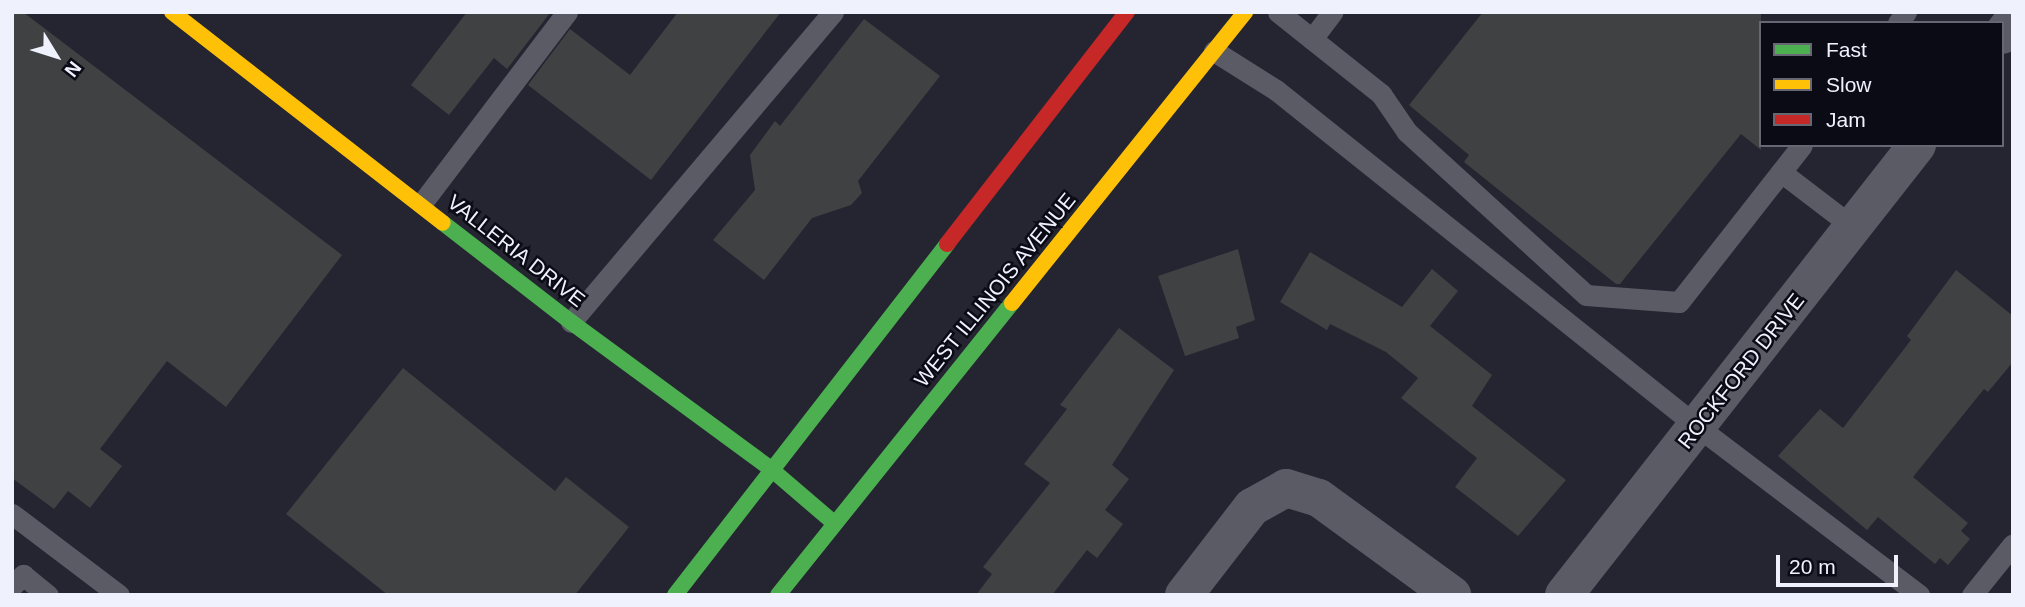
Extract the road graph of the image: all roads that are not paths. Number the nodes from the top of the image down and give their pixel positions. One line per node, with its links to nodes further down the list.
1 (172, 12): 14 (main road, VALLERIA DRIVE)
2 (568, 12): 14 (lane)
3 (832, 12): 16 (lane)
4 (1127, 12): 18 (main road)
5 (1219, 12): 8 (main road)
6 (1278, 12): 9 (lane)
7 (1332, 12): 9 (lane)
8 (1240, 19): 10 (main road, WEST ILLINOIS AVENUE)
9 (1312, 39): 13 (lane)
10 (1214, 51): 17 (lane); 20 (main road, WEST ILLINOIS AVENUE)
11 (1800, 147): 13 (lane)
12 (1915, 147): 15 (street, ROCKFORD DRIVE)
13 (1781, 172): 15 (lane)
14 (422, 203): 16 (main road, VALLERIA DRIVE)
15 (1853, 227): 17 (street, ROCKFORD DRIVE)
16 (571, 322): 18 (main road, VALLERIA DRIVE)
17 (1698, 427): 29 (street, ROCKFORD DRIVE); 30 (lane)
18 (771, 469): 20 (main road, VALLERIA DRIVE); 25 (main road)
19 (12, 514): 24 (lane)
20 (834, 523): 26 (main road, WEST ILLINOIS AVENUE)
21 (2013, 544): 31 (lane)
22 (12, 586): 23 (lane)
23 (48, 595)
24 (119, 595)
25 (675, 595)
26 (778, 595)
27 (1184, 595): 28 (street)
28 (1451, 595)
29 (1564, 595)
30 (1919, 595)
31 (1972, 595)

